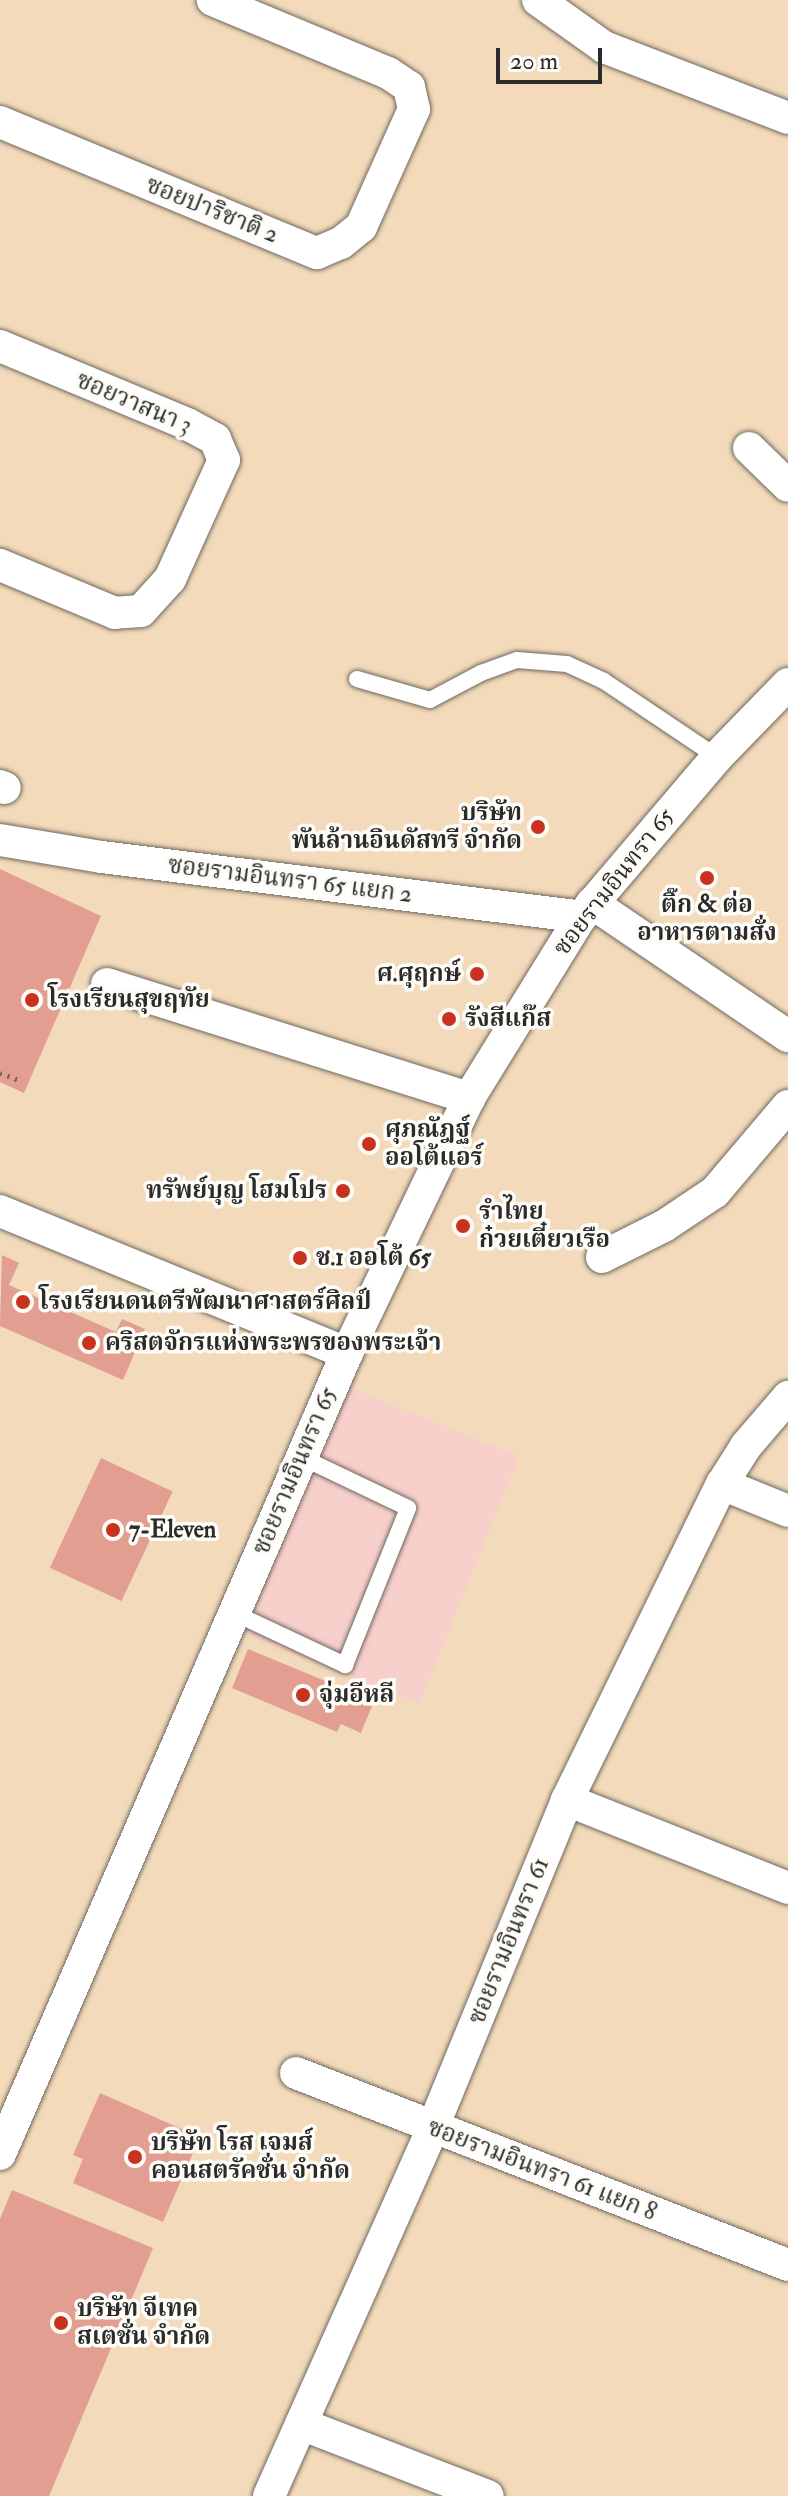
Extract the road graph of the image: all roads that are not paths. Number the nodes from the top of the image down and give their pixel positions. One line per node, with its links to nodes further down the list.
1 (213, 0): 4 (street, ซอยปาริชาติ 2)
2 (538, 0): 3 (street)
3 (788, 118)
4 (0, 122)
5 (0, 346): 8 (street, ซอยวาสนา 3)
6 (749, 448): 7 (street)
7 (788, 486)
8 (0, 565)
9 (357, 679): 11 (lane)
10 (788, 684): 11 (street, ซอยรามอินทรา 65)
11 (717, 757): 13 (street, ซอยรามอินทรา 65)
12 (0, 840): 13 (street, ซอยรามอินทรา 65 แยก 2)
13 (586, 910): 15 (street); 16 (street, ซอยรามอินทรา 65)
14 (107, 984): 16 (street)
15 (788, 1036)
16 (469, 1098): 20 (street, ซอยรามอินทรา 65)
17 (788, 1106): 19 (street)
18 (2, 1218): 20 (street)
19 (602, 1257)
20 (347, 1353): 22 (street, ซอยรามอินทรา 65)
21 (785, 1400): 23 (street, ซอยรามอินทรา 61)
22 (301, 1457): 25 (street, ซอยรามอินทรา 65); 25 (lane)
23 (722, 1484): 24 (street); 26 (street, ซอยรามอินทรา 61)
24 (788, 1511)
25 (234, 1613): 30 (street, ซอยรามอินทรา 65)
26 (567, 1800): 27 (street); 29 (street, ซอยรามอินทรา 61)
27 (788, 1888)
28 (296, 2073): 29 (street, ซอยรามอินทรา 61 แยก 8)
29 (433, 2127): 31 (street, ซอยรามอินทรา 61 แยก 8); 32 (street, ซอยรามอินทรา 61)
30 (0, 2154)
31 (788, 2265)
32 (301, 2424): 33 (street, ซอยรามอินทรา 61); 34 (street)
33 (269, 2496)
34 (488, 2496)

